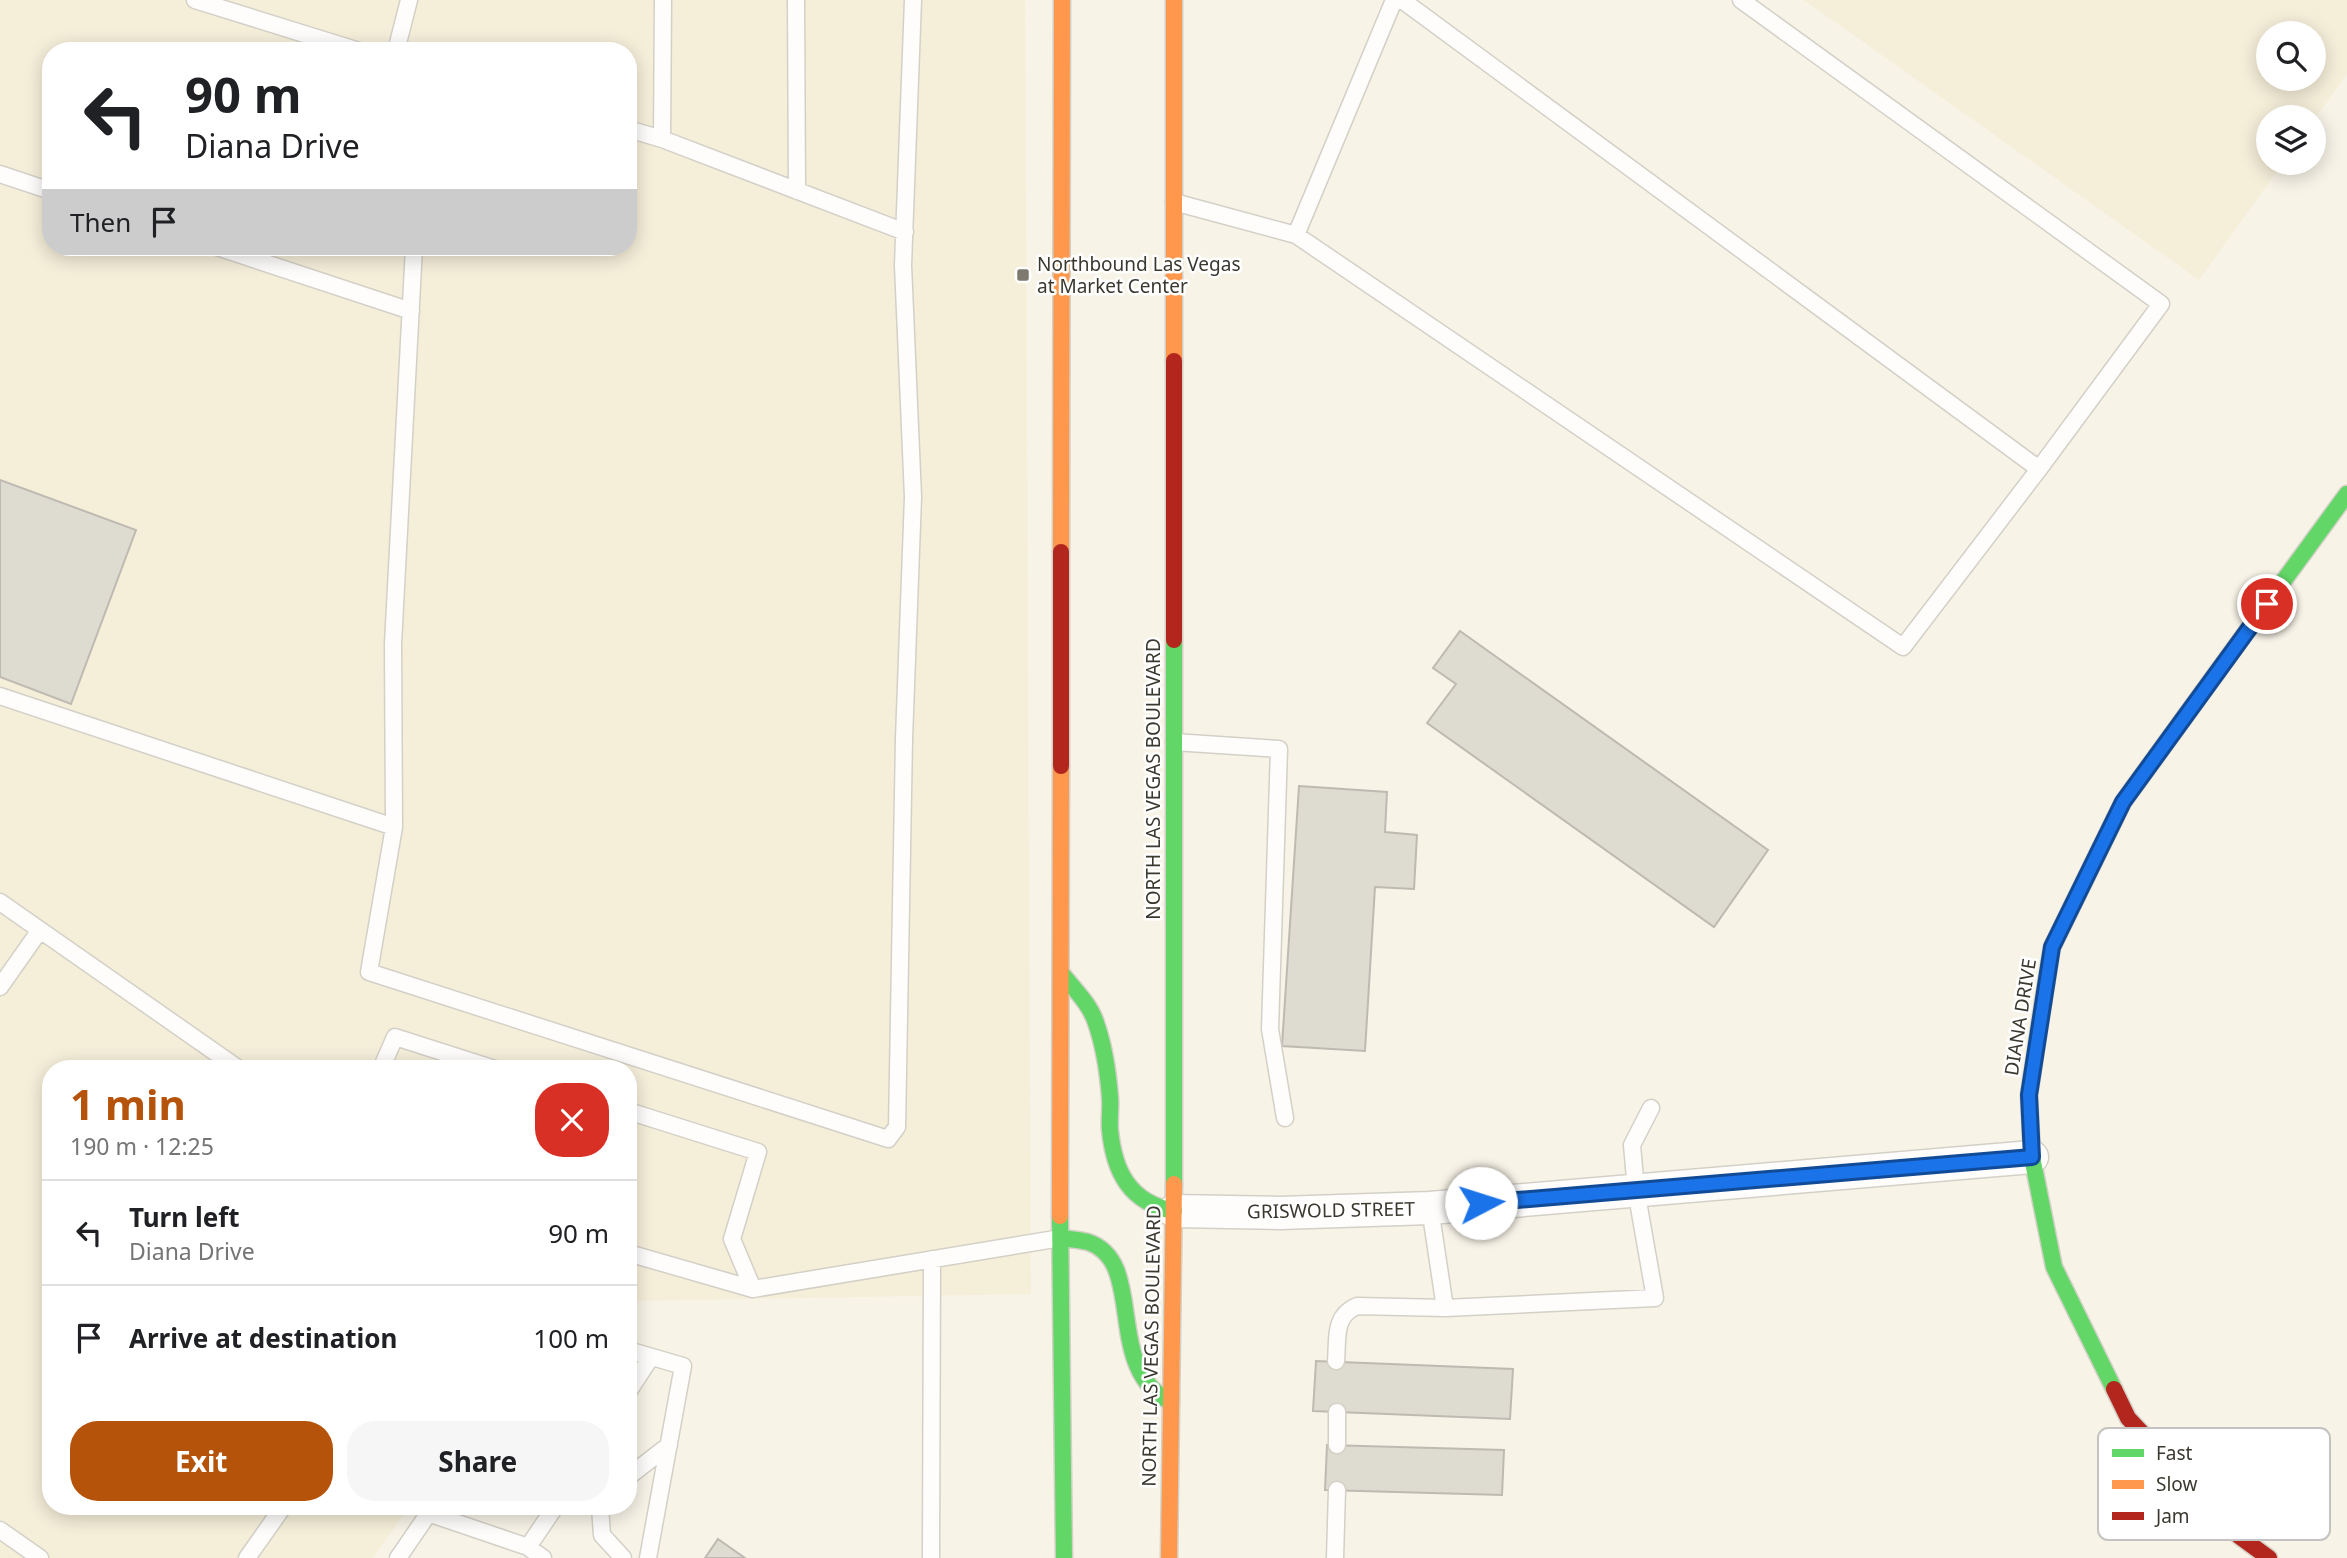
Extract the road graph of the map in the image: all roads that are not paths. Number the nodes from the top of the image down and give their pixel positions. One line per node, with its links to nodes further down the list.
1 (195, 0): 11 (lane)
2 (409, 0): 12 (lane)
3 (663, 0): 14 (lane)
4 (796, 0): 17 (lane)
5 (913, 0): 19 (lane)
6 (1062, 0): 31 (main road)
7 (1174, 0): 18 (main road, NORTH LAS VEGAS BOULEVARD)
8 (1394, 0): 20 (lane)
9 (1402, 0): 24 (lane)
10 (1741, 0): 24 (lane)
11 (330, 42)
12 (398, 42)
13 (637, 132): 14 (lane)
14 (662, 139): 17 (lane)
15 (0, 174): 16 (lane)
16 (42, 188)
17 (797, 191): 19 (lane)
18 (1174, 202): 20 (lane); 27 (main road, NORTH LAS VEGAS BOULEVARD)
19 (905, 232): 28 (lane)
20 (1296, 235): 24 (lane)
21 (244, 256): 23 (lane)
22 (414, 256): 23 (lane)
23 (411, 311): 28 (lane)
24 (2039, 469)
25 (2347, 494): 39 (main road, DIANA DRIVE)
26 (0, 696): 28 (lane)
27 (1174, 742): 38 (lane); 42 (main road, NORTH LAS VEGAS BOULEVARD)
28 (394, 827)
29 (0, 902): 30 (lane)
30 (40, 930): 32 (lane); 33 (lane)
31 (1062, 975): 42 (main road); 43 (main road)
32 (0, 987)
33 (226, 1060)
34 (386, 1060): 35 (lane)
35 (467, 1060)
36 (1651, 1108): 40 (lane)
37 (637, 1114): 46 (lane)
38 (1285, 1118)
39 (2032, 1157): 40 (street, GRISWOLD STREET); 54 (main road, DIANA DRIVE)
40 (1636, 1190): 41 (street, GRISWOLD STREET); 47 (lane)
41 (1430, 1208): 42 (street, GRISWOLD STREET); 47 (lane)
42 (1174, 1211): 52 (main road, NORTH LAS VEGAS BOULEVARD)
43 (1061, 1238): 45 (lane); 52 (main road); 74 (main road)
44 (637, 1256): 46 (lane)
45 (932, 1259): 46 (lane); 73 (lane)
46 (753, 1289)
47 (1445, 1308): 50 (lane)
48 (637, 1353): 49 (lane)
49 (651, 1357): 51 (lane); 55 (lane)
50 (1336, 1361)
51 (637, 1378)
52 (1171, 1402): 75 (main road, NORTH LAS VEGAS BOULEVARD)
53 (1337, 1412): 56 (lane)
54 (2137, 1428)
55 (668, 1445): 57 (lane); 72 (lane)
56 (1337, 1445)
57 (637, 1470)
58 (1337, 1490): 76 (lane)
59 (277, 1515): 68 (lane)
60 (427, 1515): 69 (lane)
61 (443, 1515): 66 (lane)
62 (550, 1515): 66 (lane)
63 (601, 1515): 71 (lane)
64 (0, 1530): 67 (lane)
65 (2244, 1540): 77 (main road, DIANA DRIVE)
66 (528, 1547): 70 (lane)
67 (40, 1558)
68 (247, 1558)
69 (398, 1558)
70 (543, 1558)
71 (623, 1558)
72 (648, 1558)
73 (931, 1558)
74 (1064, 1558)
75 (1169, 1558)
76 (1335, 1558)
77 (2269, 1558)

